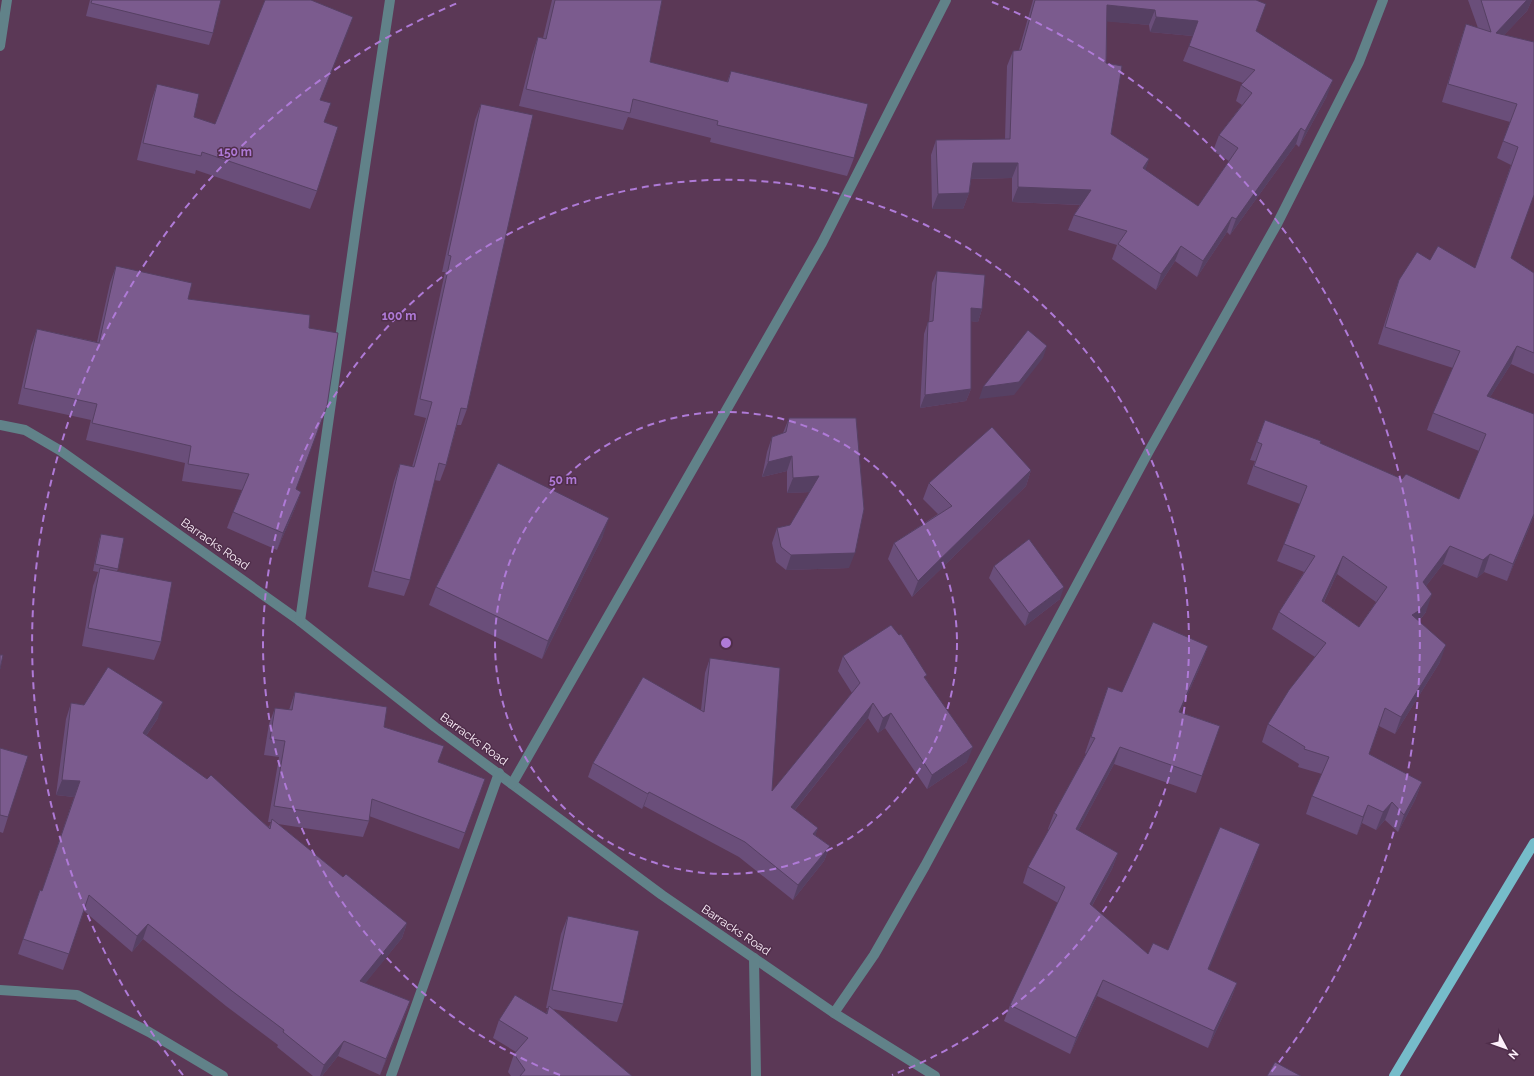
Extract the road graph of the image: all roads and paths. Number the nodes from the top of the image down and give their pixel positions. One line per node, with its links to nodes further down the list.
1 (7, 0): 5 (street)
2 (390, 0): 7 (street)
3 (946, 0): 9 (street)
4 (1384, 0): 13 (street)
5 (0, 46)
6 (0, 425): 7 (street, Barracks Road)
7 (300, 620): 8 (street, Barracks Road)
8 (500, 773): 9 (street, Barracks Road); 15 (street)
9 (512, 784): 11 (street, Barracks Road)
10 (1534, 843): 18 (main road)
11 (754, 958): 13 (street, Barracks Road); 16 (street)
12 (0, 990): 14 (street)
13 (834, 1013): 17 (street, Barracks Road)
14 (223, 1076)
15 (391, 1076)
16 (756, 1076)
17 (935, 1076)
18 (1394, 1076)

